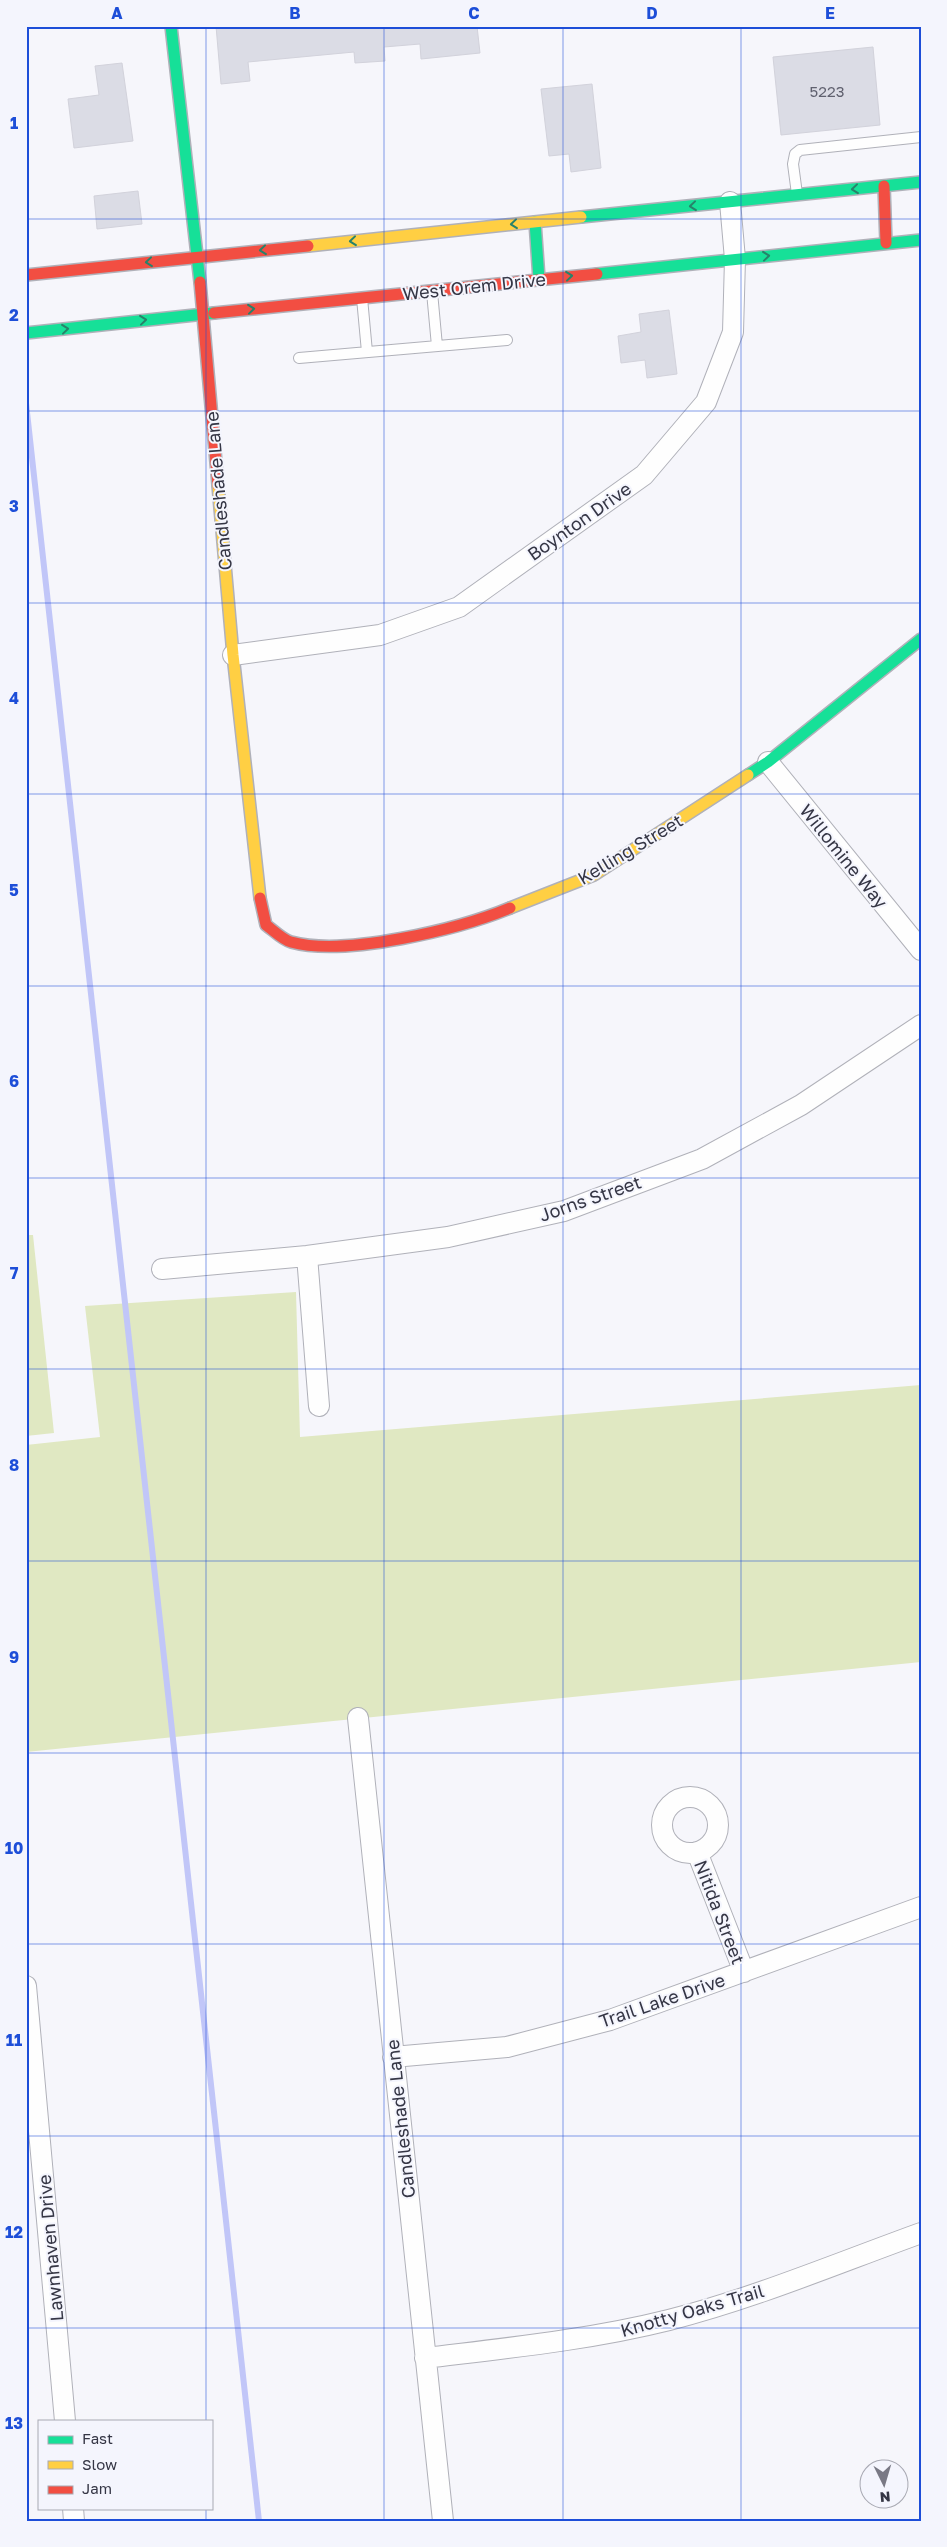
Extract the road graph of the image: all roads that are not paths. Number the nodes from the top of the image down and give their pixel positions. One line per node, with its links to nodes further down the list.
1 (171, 26): 10 (main road, Candleshade Lane)
2 (921, 137): 5 (lane)
3 (921, 182): 4 (main road)
4 (884, 186): 5 (main road, one-way to 5); 9 (main road)
5 (797, 195): 6 (main road)
6 (730, 202): 7 (main road, one-way to 7); 11 (street, Boynton Drive)
7 (535, 222): 10 (main road, one-way to 10); 13 (main road)
8 (921, 240): 9 (main road, West Orem Drive)
9 (886, 243): 11 (main road, West Orem Drive, one-way to 9)
10 (198, 257): 12 (main road, one-way to 12); 16 (main road, Candleshade Lane)
11 (734, 259): 13 (main road, West Orem Drive, one-way to 11); 23 (street, Boynton Drive)
12 (30, 275)
13 (539, 279): 14 (main road, West Orem Drive)
14 (432, 291): 15 (main road, West Orem Drive); 19 (lane)
15 (362, 298): 16 (main road, West Orem Drive, one-way to 15); 20 (lane)
16 (202, 314): 17 (main road, West Orem Drive, one-way to 16); 23 (main road, Candleshade Lane)
17 (31, 332)
18 (507, 340): 19 (lane)
19 (437, 346): 20 (lane)
20 (367, 352): 21 (lane)
21 (299, 358)
22 (921, 639): 24 (main road, Kelling Street)
23 (233, 655): 25 (main road, Candleshade Lane)
24 (768, 762): 25 (main road, Kelling Street); 26 (street, Willomine Way)
25 (290, 942)
26 (921, 950)
27 (921, 1025): 28 (street, Jorns Street)
28 (308, 1256): 29 (street, Jorns Street); 30 (street)
29 (162, 1269)
30 (319, 1406)
31 (358, 1718): 36 (street, Candleshade Lane)
32 (696, 1852): 34 (street, Nitida Street)
33 (921, 1907): 34 (street, Trail Lake Drive)
34 (744, 1972): 36 (street, Trail Lake Drive)
35 (26, 1986): 39 (street, Lawnhaven Drive)
36 (394, 2057): 38 (street, Candleshade Lane)
37 (921, 2233): 38 (street, Knotty Oaks Trail)
38 (425, 2358): 40 (street, Candleshade Lane)
39 (65, 2420)
40 (443, 2521)

